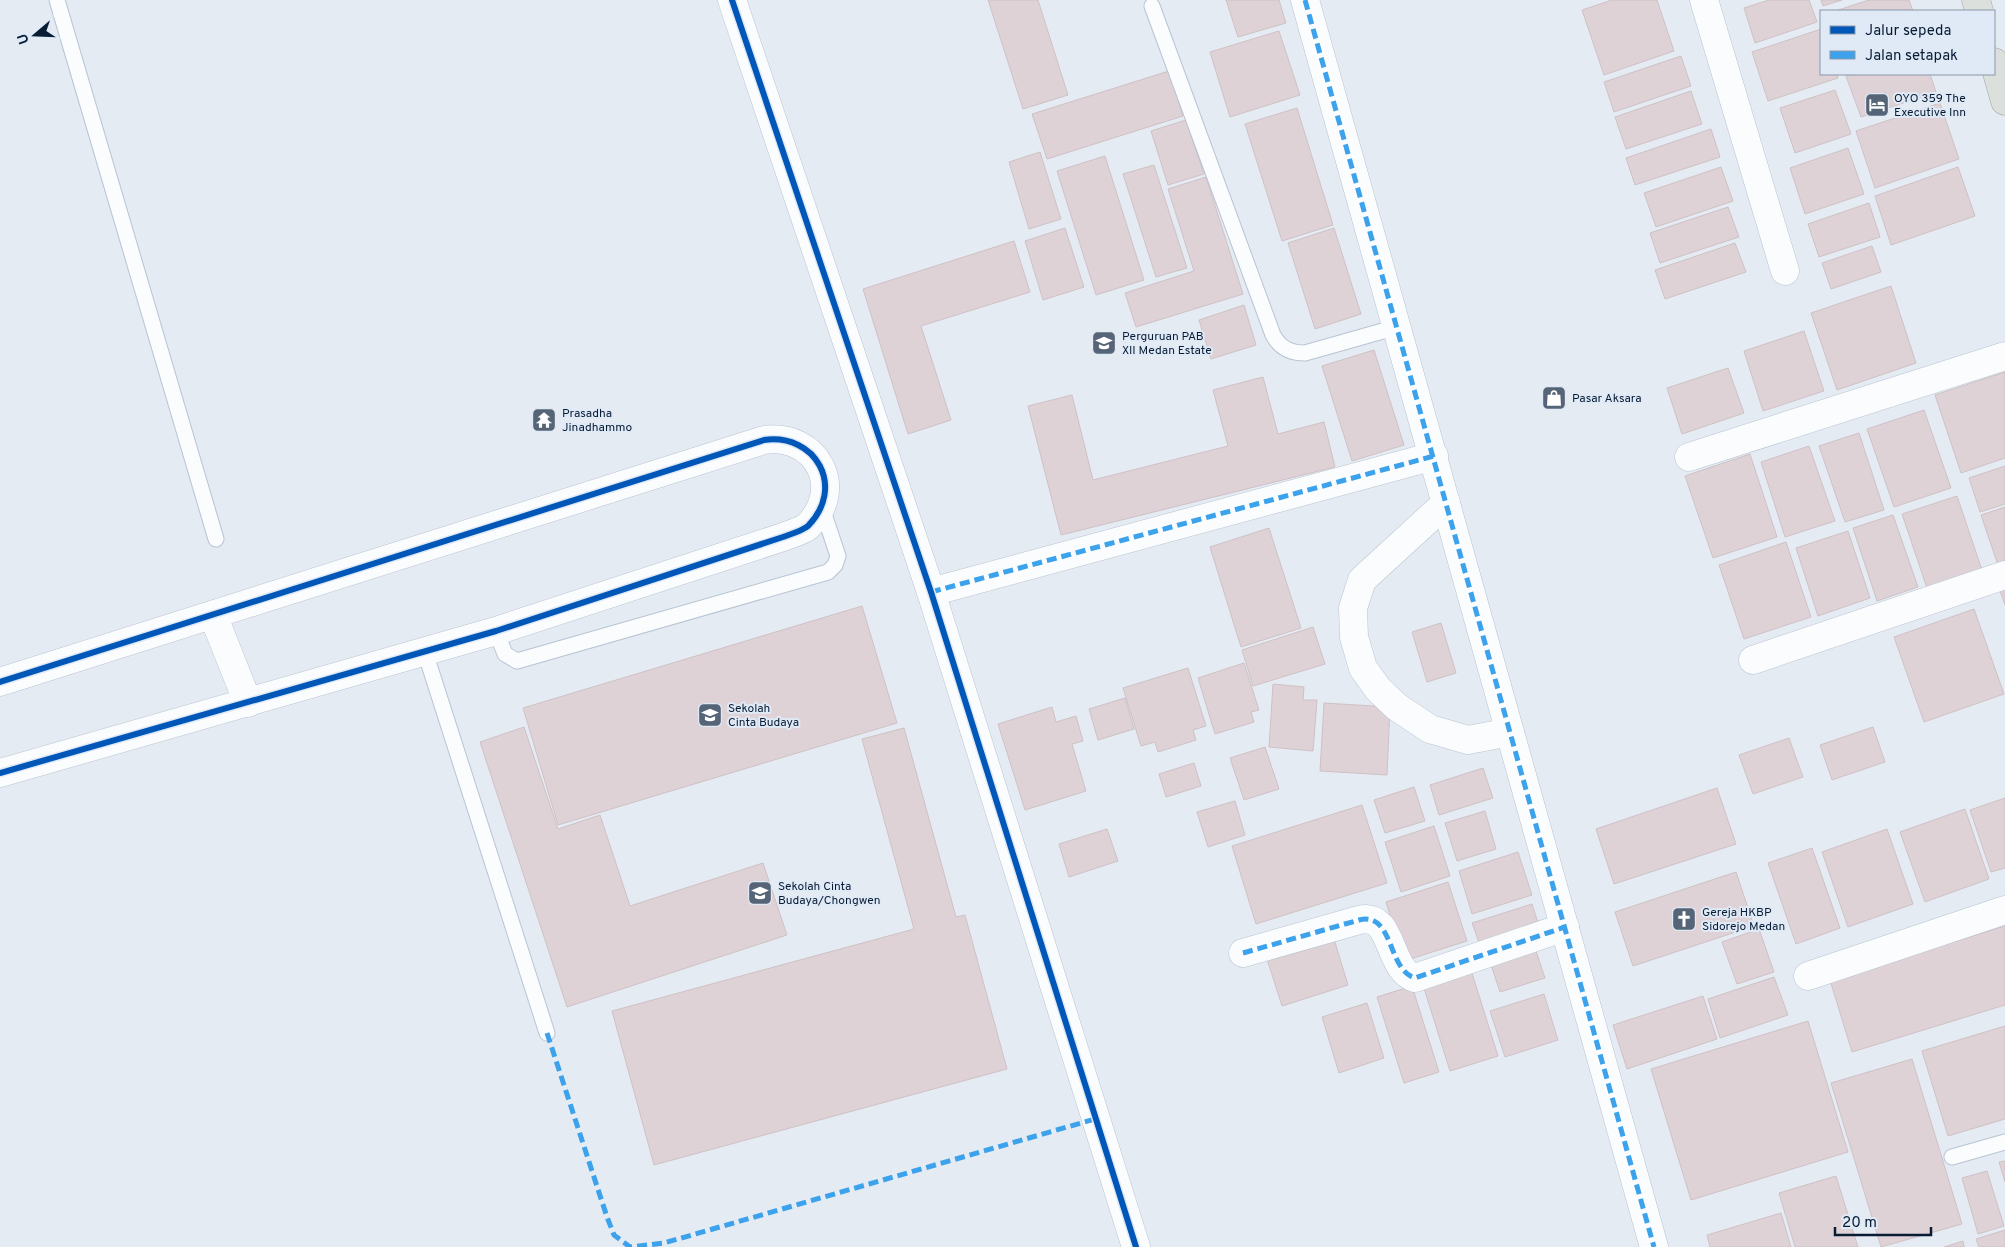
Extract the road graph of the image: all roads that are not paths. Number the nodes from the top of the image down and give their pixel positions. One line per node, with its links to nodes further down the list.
1 (56, 0): 15 (lane)
2 (732, 0): 17 (street)
3 (1305, 0): 9 (street)
4 (1704, 0): 8 (street)
5 (1152, 6): 9 (lane)
6 (1995, 66): 7 (highway)
7 (2005, 101)
8 (1786, 271)
9 (1397, 327): 11 (street)
10 (2005, 356): 12 (street)
11 (1434, 456): 13 (street); 17 (street)
12 (1689, 457)
13 (1446, 504): 24 (street); 24 (street)
14 (822, 508): 18 (street); 19 (street); 19 (lane)
15 (216, 539)
16 (2005, 575): 21 (street)
17 (931, 592): 33 (street)
18 (213, 614): 22 (street); 23 (street)
19 (496, 631): 20 (street)
20 (425, 652): 23 (street); 30 (lane)
21 (1754, 660)
22 (0, 682)
23 (248, 703): 25 (street)
24 (1510, 732): 27 (street)
25 (0, 773)
26 (2005, 910): 29 (street)
27 (1565, 927): 28 (street); 34 (street)
28 (1243, 953)
29 (1808, 976)
30 (547, 1033)
31 (2005, 1142): 32 (lane)
32 (1952, 1157)
33 (1136, 1247)
34 (1654, 1247)

